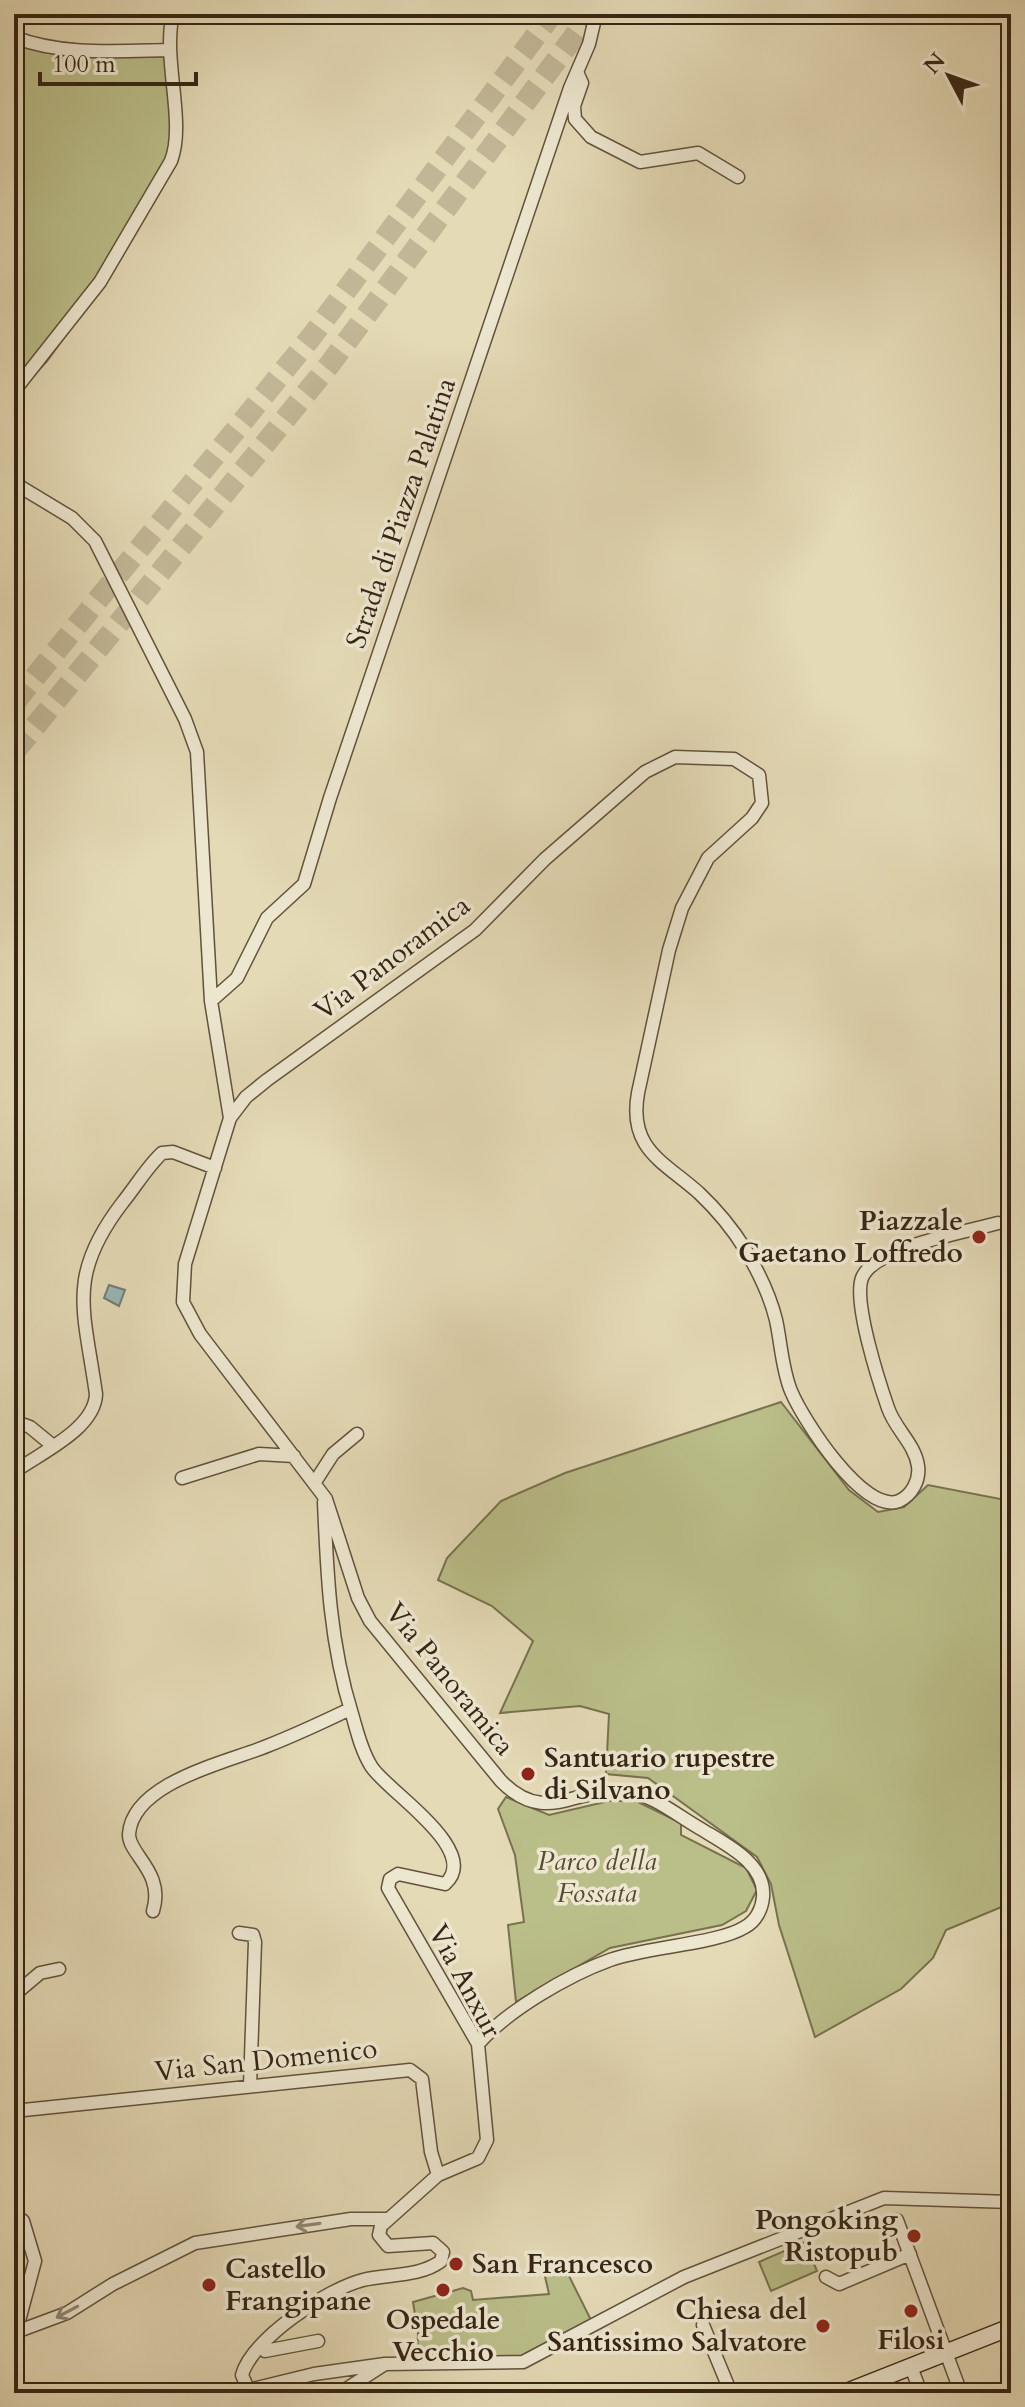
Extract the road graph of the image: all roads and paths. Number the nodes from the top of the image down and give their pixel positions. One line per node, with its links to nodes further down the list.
1 (173, 14): 6 (street)
2 (596, 14): 5 (street, Strada di Piazza Palatina)
3 (606, 14): 5 (street)
4 (14, 37): 6 (street)
5 (591, 39): 7 (street, Strada di Piazza Palatina)
6 (170, 50): 9 (street)
7 (577, 72): 8 (street); 11 (street, Strada di Piazza Palatina)
8 (738, 177)
9 (14, 391)
10 (14, 483): 11 (street)
11 (211, 1001): 12 (street)
12 (230, 1118): 13 (street, Via Panoramica); 14 (street, Via Panoramica)
13 (215, 1168): 17 (street); 18 (street, Via Panoramica)
14 (998, 1223)
15 (14, 1421): 17 (street)
16 (357, 1434): 21 (street)
17 (52, 1445): 19 (street)
18 (294, 1456): 20 (street); 21 (street, Via Panoramica)
19 (14, 1472)
20 (182, 1478)
21 (315, 1482): 22 (street, Via Panoramica)
22 (324, 1495): 23 (street, Via Anxur); 28 (street, Via Panoramica)
23 (350, 1709): 24 (street); 28 (street, Via Anxur)
24 (153, 1911)
25 (239, 1933): 29 (street)
26 (59, 1969): 27 (street)
27 (14, 1995)
28 (478, 2044): 31 (street, Via Anxur)
29 (250, 2086): 30 (street, Via San Domenico); 31 (street, Via San Domenico)
30 (14, 2111)
31 (438, 2175): 34 (street, Via Anxur)
32 (1011, 2202): 47 (street)
33 (14, 2214): 36 (street)
34 (386, 2219): 42 (street, one-way to 42); 49 (street)
35 (897, 2220): 38 (street)
36 (26, 2231): 37 (street); 42 (street)
37 (14, 2245)
38 (910, 2254): 39 (street); 45 (street)
39 (826, 2277)
40 (703, 2325): 52 (street)
41 (1011, 2327): 45 (main road)
42 (15, 2333)
43 (318, 2341): 44 (street)
44 (265, 2351)
45 (947, 2351): 48 (main road); 55 (street)
46 (14, 2363): 50 (street)
47 (385, 2364): 49 (street); 51 (street)
48 (911, 2367): 53 (main road); 54 (street)
49 (242, 2391)
50 (19, 2393)
51 (340, 2393)
52 (731, 2393)
53 (844, 2393)
54 (921, 2393)
55 (961, 2393)

